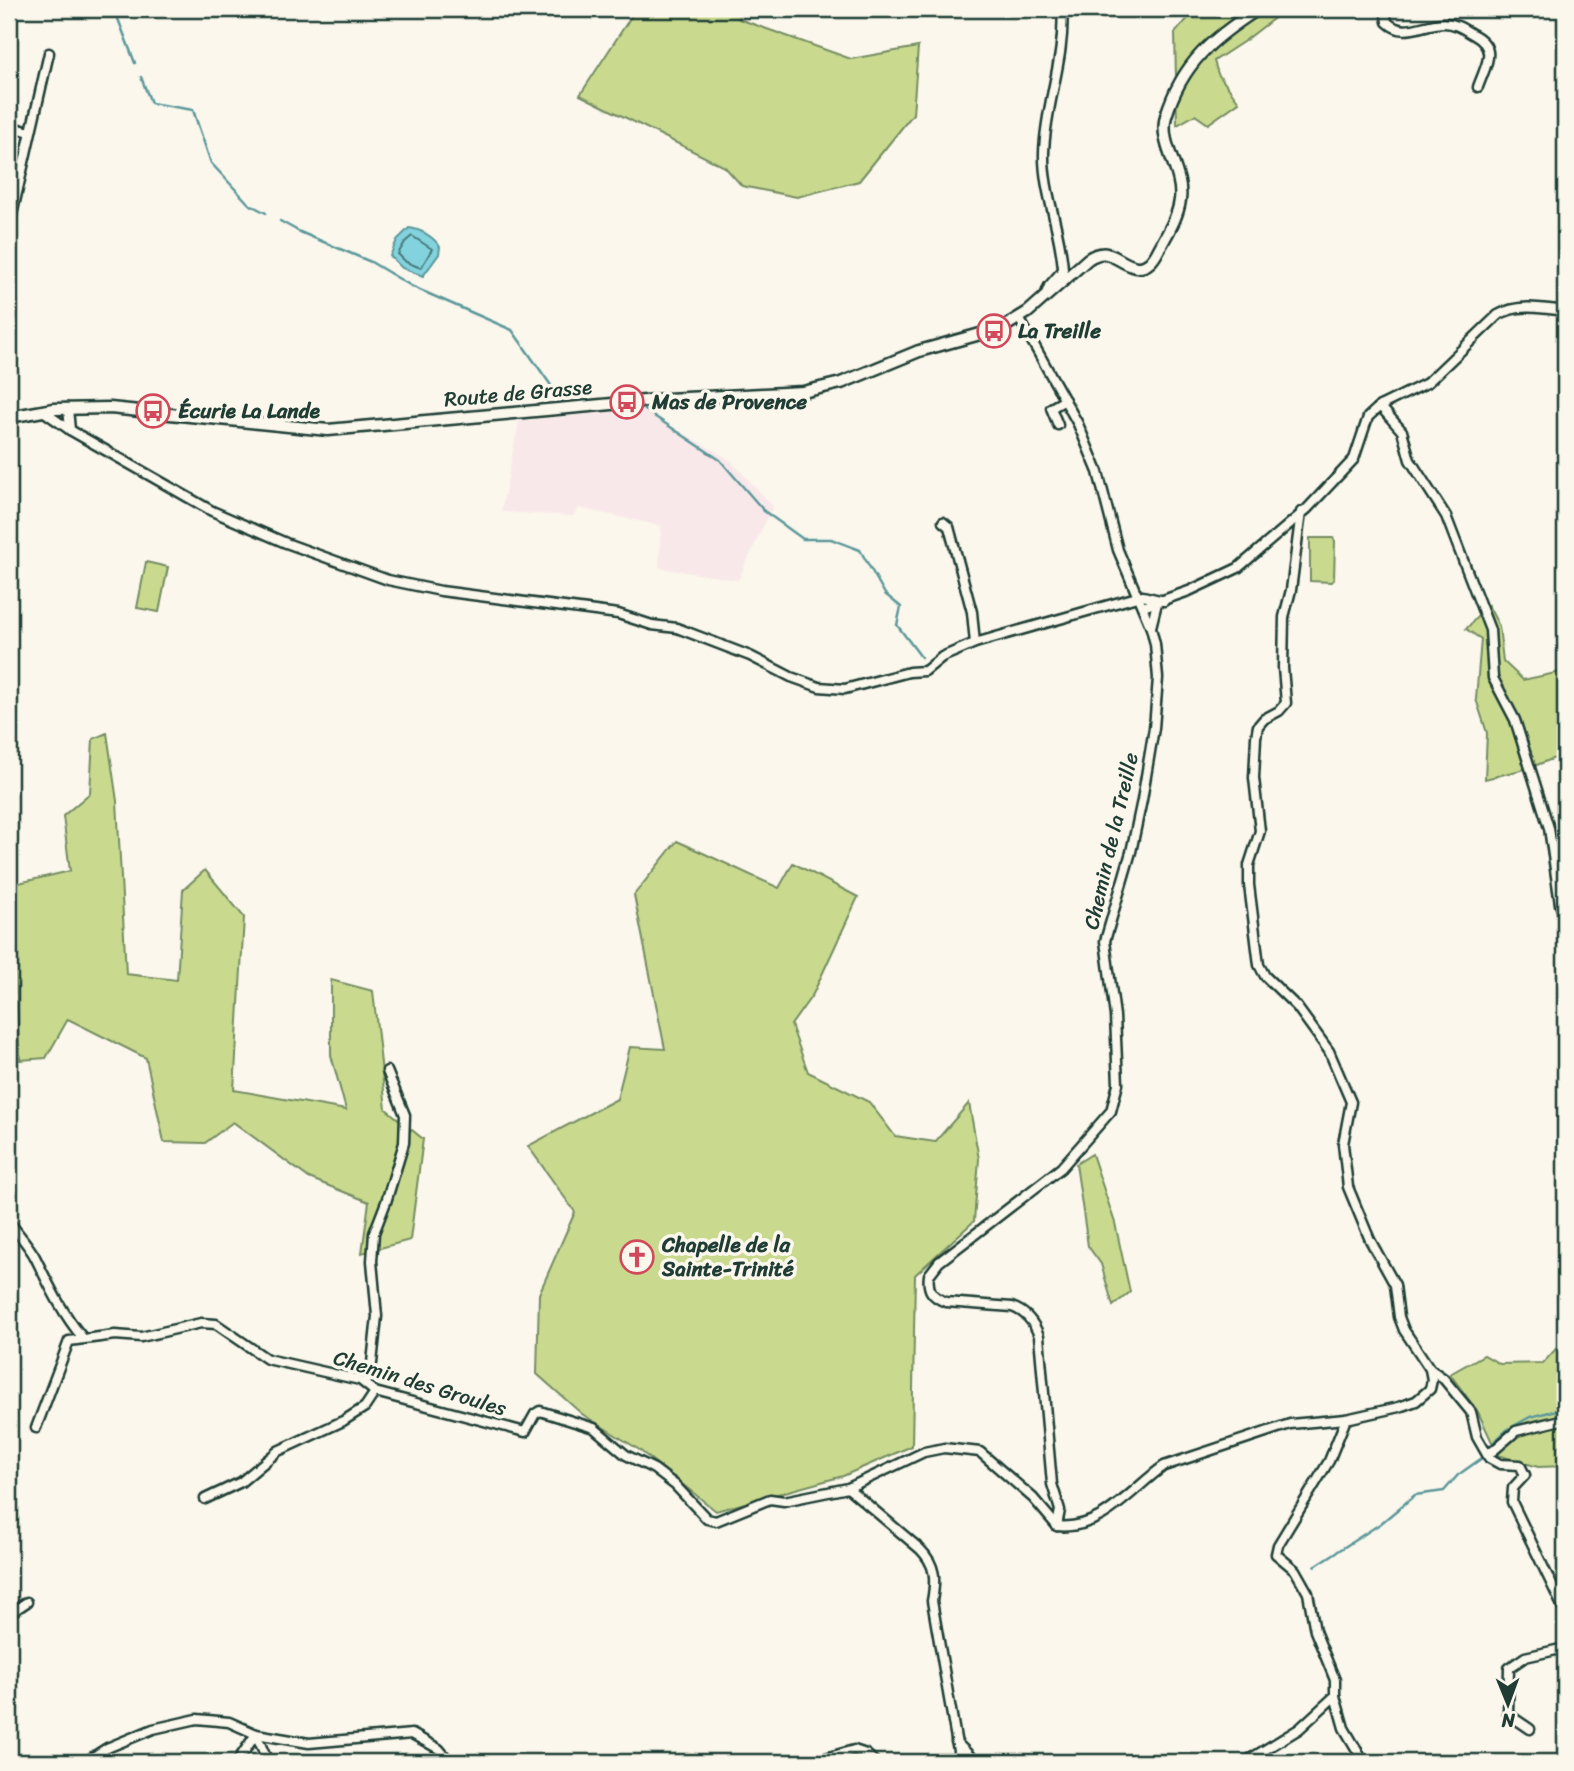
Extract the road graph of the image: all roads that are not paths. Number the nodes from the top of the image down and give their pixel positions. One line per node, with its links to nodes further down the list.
1 (1062, 9): 9 (street)
2 (1258, 9): 9 (street, Route de Grasse)
3 (1385, 9): 5 (street)
4 (48, 53): 7 (street)
5 (1478, 87)
6 (9, 126): 7 (street)
7 (30, 132): 8 (street)
8 (9, 228)
9 (1045, 296): 11 (street, Route de Grasse)
10 (1565, 311): 13 (street)
11 (1020, 318): 12 (street, Chemin de la Treille); 14 (street, Route de Grasse)
12 (1065, 400): 17 (street); 21 (street, Chemin de la Treille)
13 (1380, 406): 19 (street); 26 (street)
14 (68, 408): 15 (street, Route de Grasse); 18 (street)
15 (43, 411): 16 (street, Route de Grasse); 18 (street)
16 (9, 417)
17 (1058, 425)
18 (70, 430): 25 (street)
19 (1301, 512): 22 (street); 30 (street)
20 (943, 522): 25 (street)
21 (1138, 597): 22 (street); 23 (street, Chemin de la Treille); 25 (street)
22 (1160, 602): 23 (street); 24 (street)
23 (1143, 607): 24 (street, Chemin de la Treille)
24 (1151, 628): 39 (street, Chemin de la Treille)
25 (975, 643)
26 (1565, 918)
27 (387, 1071): 31 (street)
28 (9, 1222): 29 (street)
29 (82, 1337): 31 (street, Chemin des Groules); 35 (street)
30 (1430, 1368): 33 (street); 36 (street)
31 (366, 1384): 32 (street, Chemin des Groules)
32 (375, 1392): 37 (street, Chemin des Groules); 38 (street)
33 (1346, 1419): 39 (street); 44 (street)
34 (1565, 1419): 36 (street)
35 (36, 1428)
36 (1487, 1453): 41 (street)
37 (848, 1488): 39 (street, Chemin des Groules); 47 (street)
38 (205, 1499)
39 (1058, 1526)
40 (27, 1602): 42 (street)
41 (1565, 1612)
42 (9, 1614)
43 (1565, 1648): 45 (street)
44 (1335, 1696): 57 (street); 58 (street)
45 (1530, 1730)
46 (256, 1734): 49 (street); 50 (street); 51 (street); 52 (street)
47 (956, 1741): 55 (street); 56 (street)
48 (845, 1758): 53 (street); 54 (street)
49 (85, 1762)
50 (237, 1762)
51 (268, 1762)
52 (450, 1762)
53 (810, 1762)
54 (876, 1762)
55 (960, 1762)
56 (976, 1762)
57 (1245, 1762)
58 (1364, 1762)

